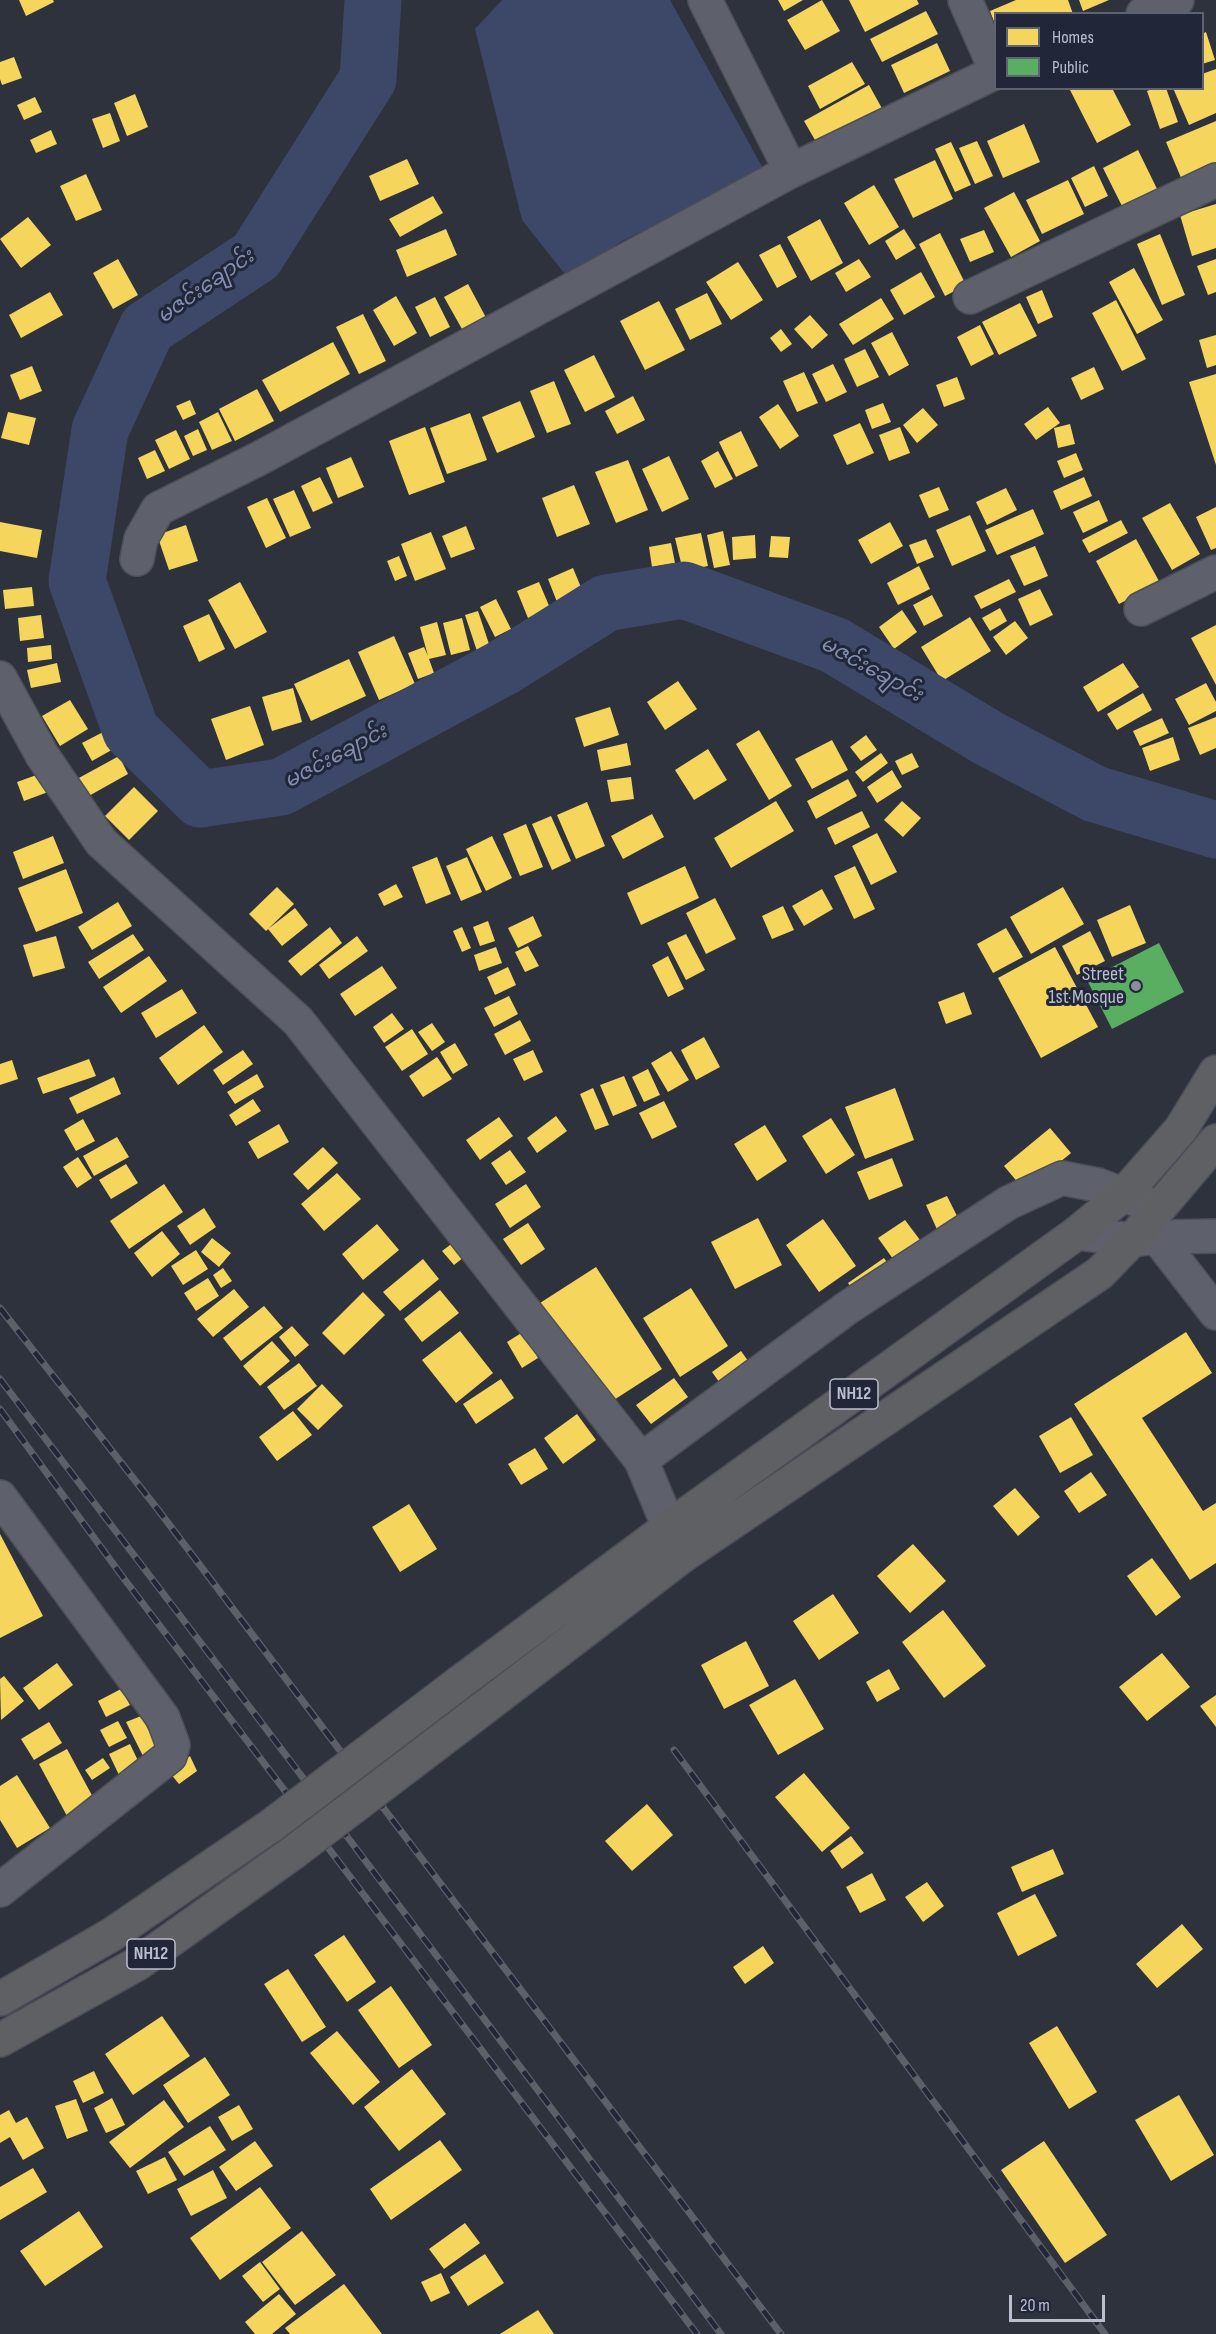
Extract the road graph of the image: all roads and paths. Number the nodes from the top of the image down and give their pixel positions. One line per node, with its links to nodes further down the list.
1 (705, 0): 7 (street)
2 (965, 0): 5 (street)
3 (1177, 0): 4 (street)
4 (1148, 12)
5 (994, 66)
6 (994, 72): 7 (street)
7 (791, 171): 10 (street)
8 (1216, 180): 9 (street)
9 (970, 297)
10 (137, 559)
11 (1216, 573): 12 (street)
12 (1141, 609)
13 (0, 678): 21 (street)
14 (1216, 1072): 16 (highway, NH12)
15 (1216, 1141): 17 (highway, NH12)
16 (1124, 1194): 17 (street); 18 (highway, NH12); 21 (street)
17 (1149, 1228): 18 (street); 19 (street); 20 (street); 26 (highway, NH12, bridge)
18 (1077, 1233): 23 (highway, NH12)
19 (1216, 1236)
20 (1216, 1313)
21 (641, 1460): 23 (street)
22 (0, 1497): 24 (street)
23 (669, 1527): 25 (highway, NH12, bridge)
24 (0, 1890)
25 (0, 1999)
26 (0, 2040)

